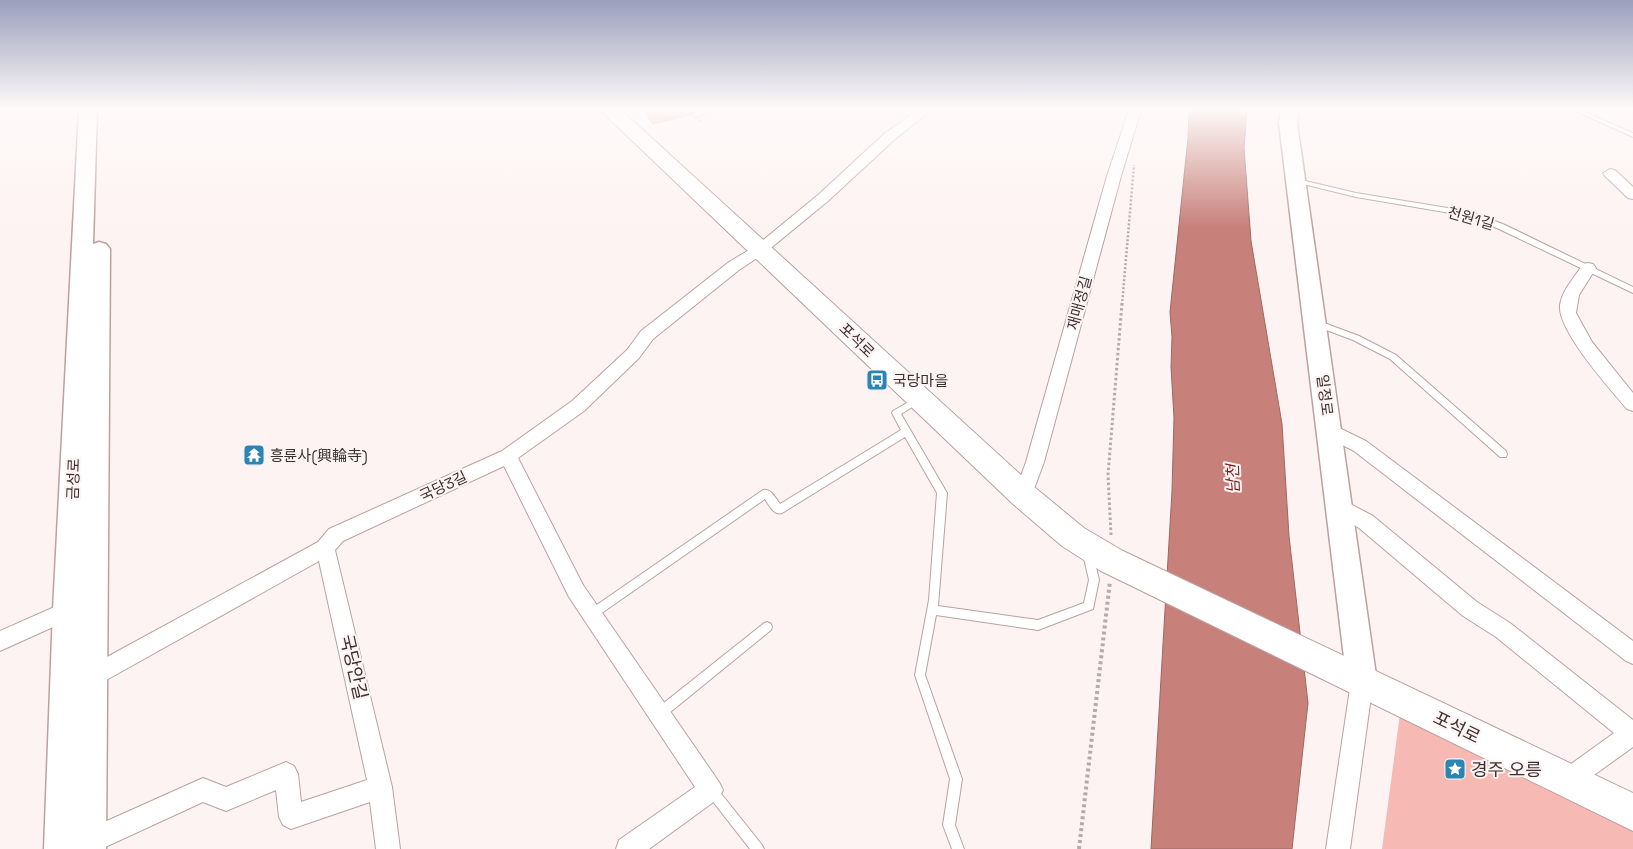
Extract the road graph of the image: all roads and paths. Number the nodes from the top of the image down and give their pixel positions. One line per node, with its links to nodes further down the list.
1 (86, 150): 25 (street, 금성로)
2 (101, 150): 31 (street, 금성로)
3 (653, 150): 11 (main road, 포석로)
4 (876, 150): 11 (street, 국당3길)
5 (1122, 150): 21 (street, 재매정길)
6 (1292, 150): 9 (street, 일정로)
7 (1135, 156): 24 (path)
8 (1610, 173): 10 (street)
9 (1297, 181): 12 (lane, 천원1길); 14 (street, 일정로)
10 (1633, 195)
11 (761, 249): 15 (main road, 포석로); 20 (street, 국당3길)
12 (1588, 268): 13 (lane, 천원1길); 16 (street)
13 (1633, 290)
14 (1316, 323): 17 (street, 일정로); 19 (lane)
15 (919, 399): 18 (lane); 21 (main road, 포석로)
16 (1633, 404)
17 (1329, 430): 22 (street, 일정로); 30 (street)
18 (907, 431): 26 (lane); 27 (lane)
19 (1503, 454)
20 (508, 456): 23 (street, 국당3길); 27 (street)
21 (1023, 495): 24 (main road, 포석로)
22 (1339, 506): 32 (street, 일정로); 34 (street)
23 (325, 548): 31 (street, 국당3길); 36 (street, 국당안길)
24 (1099, 553): 26 (lane); 32 (main road, 포석로); 45 (path)
25 (68, 610): 29 (street); 40 (street, 금성로)
26 (932, 610): 44 (lane)
27 (592, 614): 33 (street)
28 (767, 627): 33 (lane)
29 (0, 641)
30 (1633, 654)
31 (93, 676): 39 (street, 금성로)
32 (1362, 682): 35 (main road, 포석로); 46 (street)
33 (659, 714): 37 (street)
34 (1633, 733): 35 (street)
35 (1568, 780): 38 (main road, 포석로)
36 (380, 786): 39 (street, 금성로); 41 (street, 국당안길)
37 (711, 790): 42 (street); 43 (lane)
38 (1633, 812)
39 (89, 846)
40 (61, 849)
41 (388, 849)
42 (628, 849)
43 (758, 849)
44 (958, 849)
45 (1079, 849)
46 (1338, 849)

